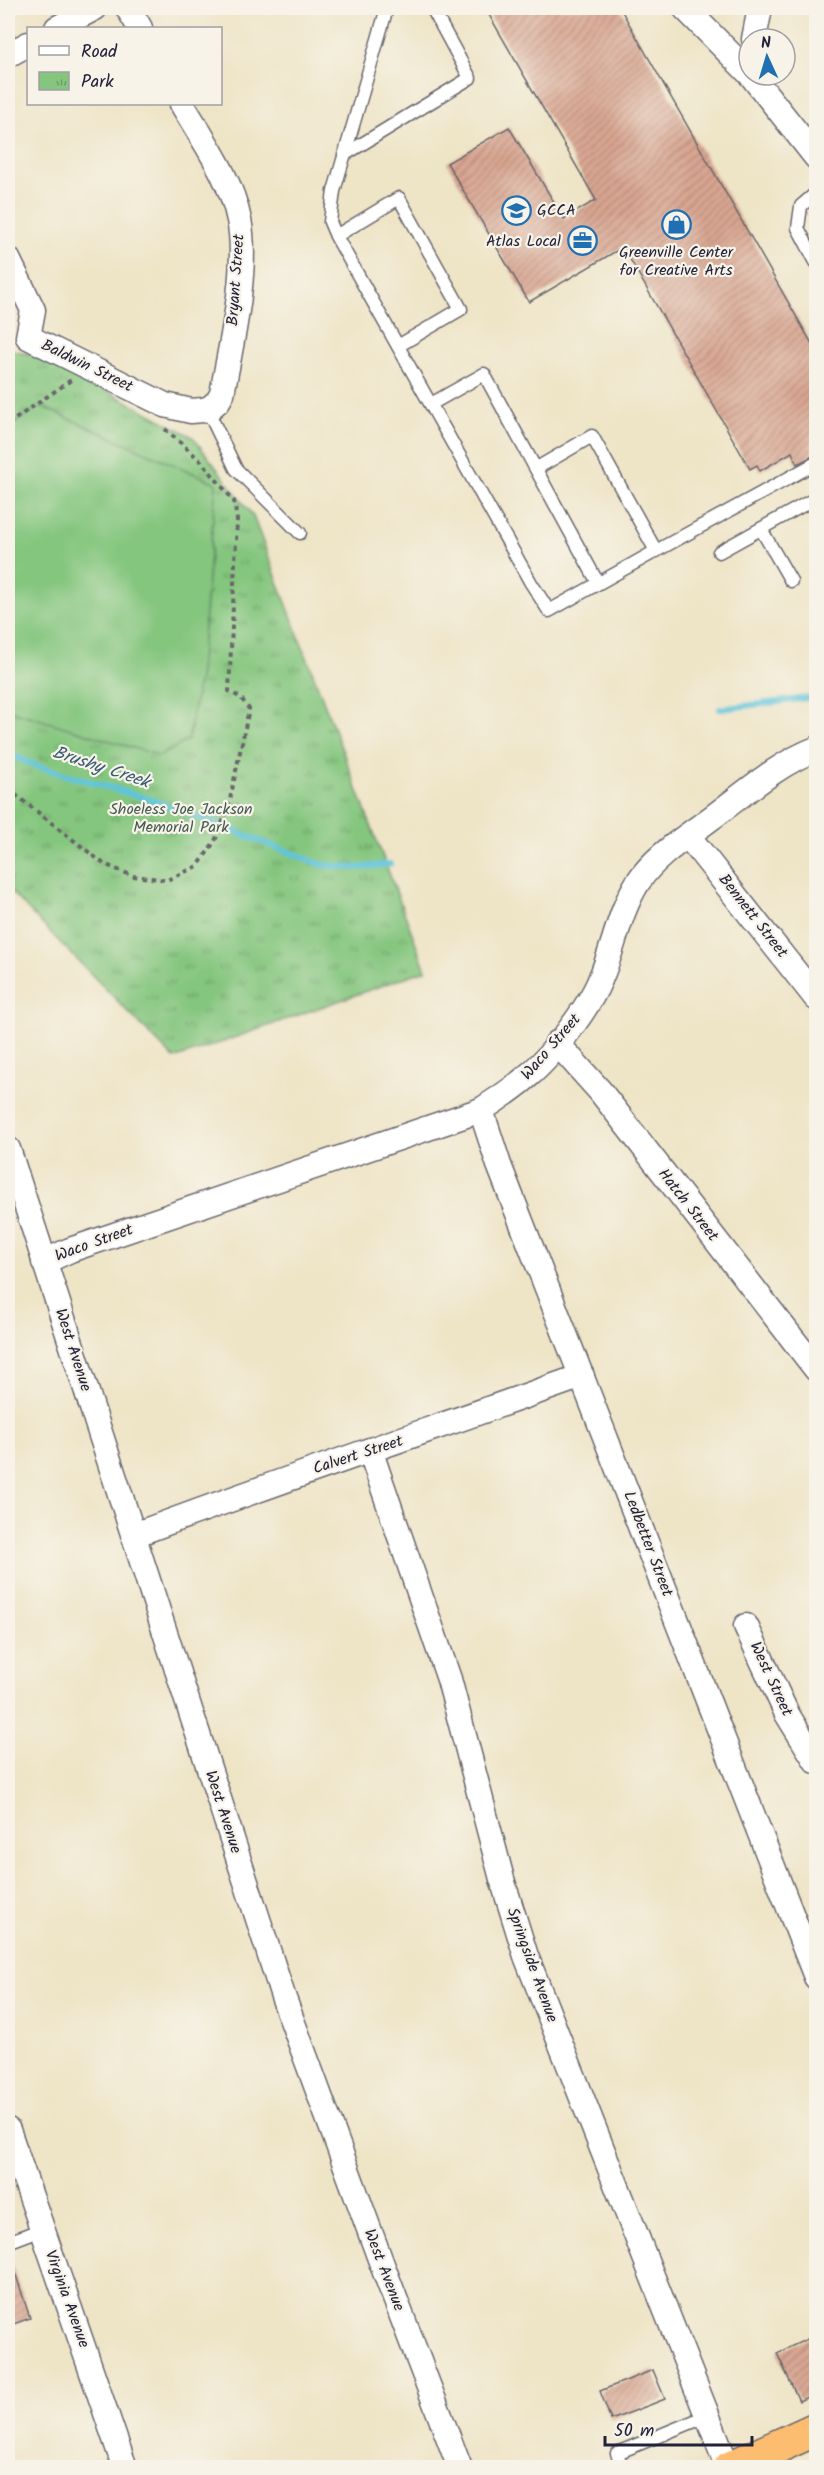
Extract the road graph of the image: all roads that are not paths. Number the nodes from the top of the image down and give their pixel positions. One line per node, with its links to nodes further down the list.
1 (95, 8): 7 (street)
2 (128, 8): 8 (street)
3 (387, 8): 15 (lane)
4 (432, 8): 15 (lane)
5 (685, 8): 12 (street)
6 (760, 8): 9 (street)
7 (59, 27)
8 (139, 27)
9 (756, 27)
10 (27, 45): 11 (street)
11 (8, 55)
12 (737, 57)
13 (763, 87): 16 (street)
14 (183, 105): 23 (street, Bryant Street)
15 (344, 155): 18 (lane)
16 (816, 157)
17 (816, 193): 20 (lane)
18 (336, 236): 22 (lane); 22 (lane)
19 (8, 259): 21 (street, Baldwin Street)
20 (816, 262)
21 (18, 334): 23 (street, Baldwin Street)
22 (398, 346): 24 (lane)
23 (214, 403): 29 (lane)
24 (431, 404): 26 (lane); 33 (lane)
25 (816, 463): 30 (lane)
26 (537, 468): 30 (lane); 33 (lane)
27 (816, 498): 28 (lane)
28 (761, 529): 31 (lane); 32 (lane)
29 (300, 533)
30 (656, 551): 33 (lane)
31 (719, 552)
32 (790, 581)
33 (598, 583)
34 (816, 749): 35 (street, Waco Street)
35 (688, 836): 36 (street, Bennett Street); 37 (street, Waco Street)
36 (816, 998)
37 (557, 1043): 38 (street, Waco Street); 41 (street, Hatch Street)
38 (481, 1110): 40 (street, Waco Street); 42 (street, Ledbetter Street)
39 (8, 1149): 40 (street, West Avenue)
40 (44, 1262): 44 (street, West Avenue)
41 (816, 1370)
42 (582, 1376): 43 (street, Calvert Street); 47 (street, Ledbetter Street)
43 (370, 1450): 44 (street, Calvert Street); 51 (street, Springside Avenue)
44 (134, 1535): 54 (street, West Avenue)
45 (746, 1626): 46 (street, West Street)
46 (816, 1761)
47 (816, 1977)
48 (8, 2130): 49 (street, Virginia Avenue)
49 (42, 2229): 50 (lane); 53 (street, Virginia Avenue)
50 (8, 2242)
51 (707, 2416): 55 (lane); 56 (street, Springside Avenue)
52 (816, 2429): 56 (highway)
53 (126, 2468)
54 (460, 2468)
55 (622, 2468)
56 (729, 2468)

